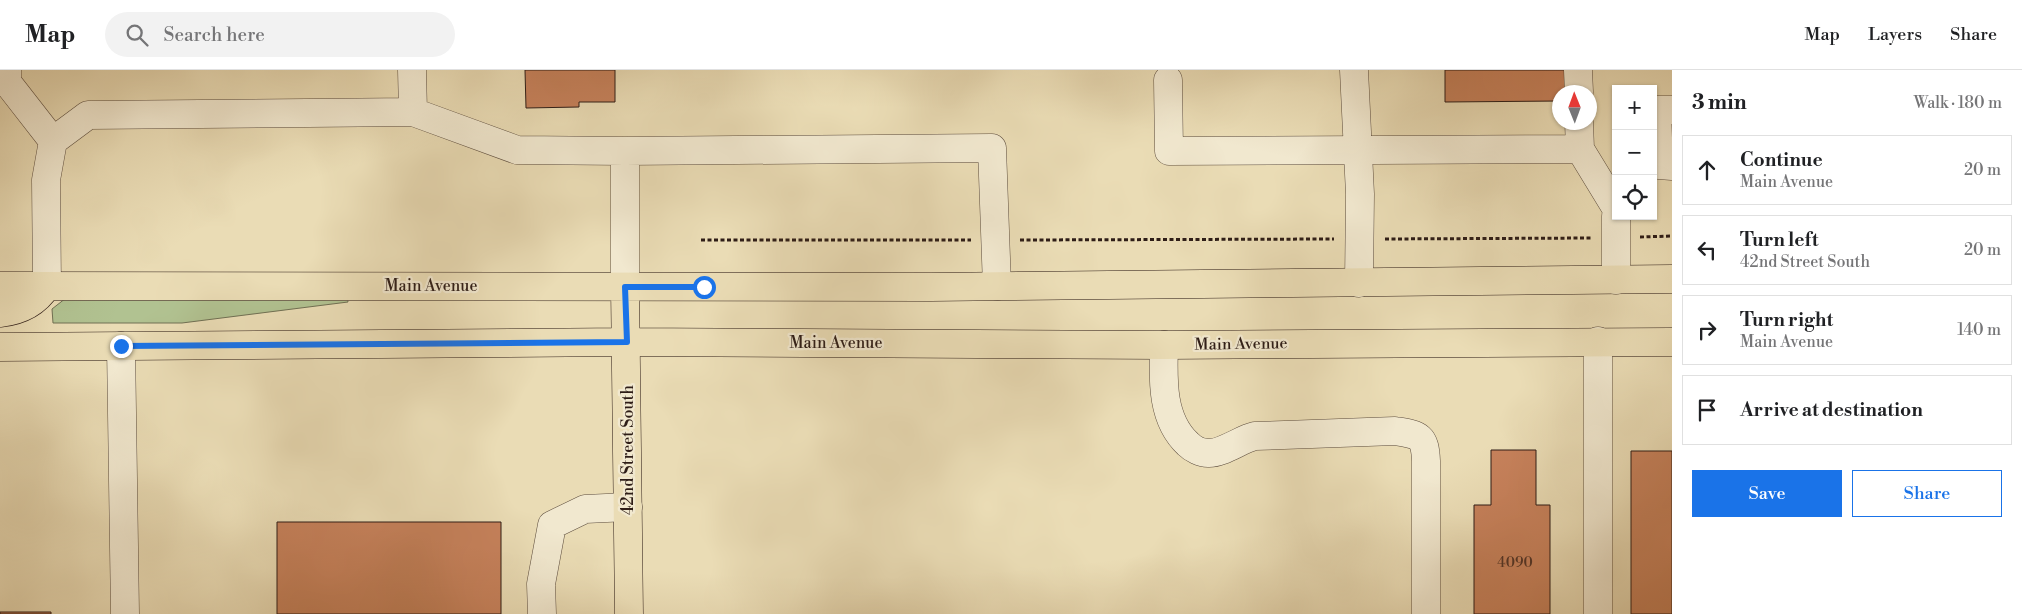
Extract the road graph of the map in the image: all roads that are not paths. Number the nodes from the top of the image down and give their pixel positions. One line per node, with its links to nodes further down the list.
1 (6, 70): 10 (lane)
2 (412, 70): 8 (lane)
3 (1354, 70): 12 (lane)
4 (1578, 70): 6 (lane)
5 (1168, 80): 12 (lane)
6 (1579, 85)
7 (1672, 110): 13 (lane)
8 (413, 112): 10 (lane); 11 (lane)
9 (1579, 136): 12 (lane); 14 (lane)
10 (53, 141): 20 (lane)
11 (625, 150): 21 (lane); 22 (lane)
12 (1358, 150): 18 (lane)
13 (1672, 166)
14 (1612, 200)
15 (1616, 227): 16 (lane)
16 (1616, 280): 17 (main road, Main Avenue); 18 (main road, Main Avenue)
17 (1672, 280)
18 (1360, 282): 21 (main road, Main Avenue)
19 (0, 286): 20 (main road, Main Avenue)
20 (47, 286): 22 (main road, Main Avenue); 23 (main road)
21 (997, 286): 22 (main road, Main Avenue)
22 (625, 287): 25 (main road, 42nd Street South)
23 (0, 313)
24 (1598, 341): 26 (main road, Main Avenue); 27 (main road, Main Avenue); 35 (lane)
25 (627, 342): 27 (main road, Main Avenue); 29 (main road, Main Avenue); 30 (main road, 42nd Street South)
26 (1672, 342)
27 (1164, 345): 34 (lane)
28 (0, 346): 29 (main road, Main Avenue)
29 (121, 346): 31 (lane)
30 (628, 507): 32 (lane); 33 (main road, 42nd Street South)
31 (125, 614)
32 (542, 614)
33 (628, 614)
34 (1426, 614)
35 (1598, 614)

